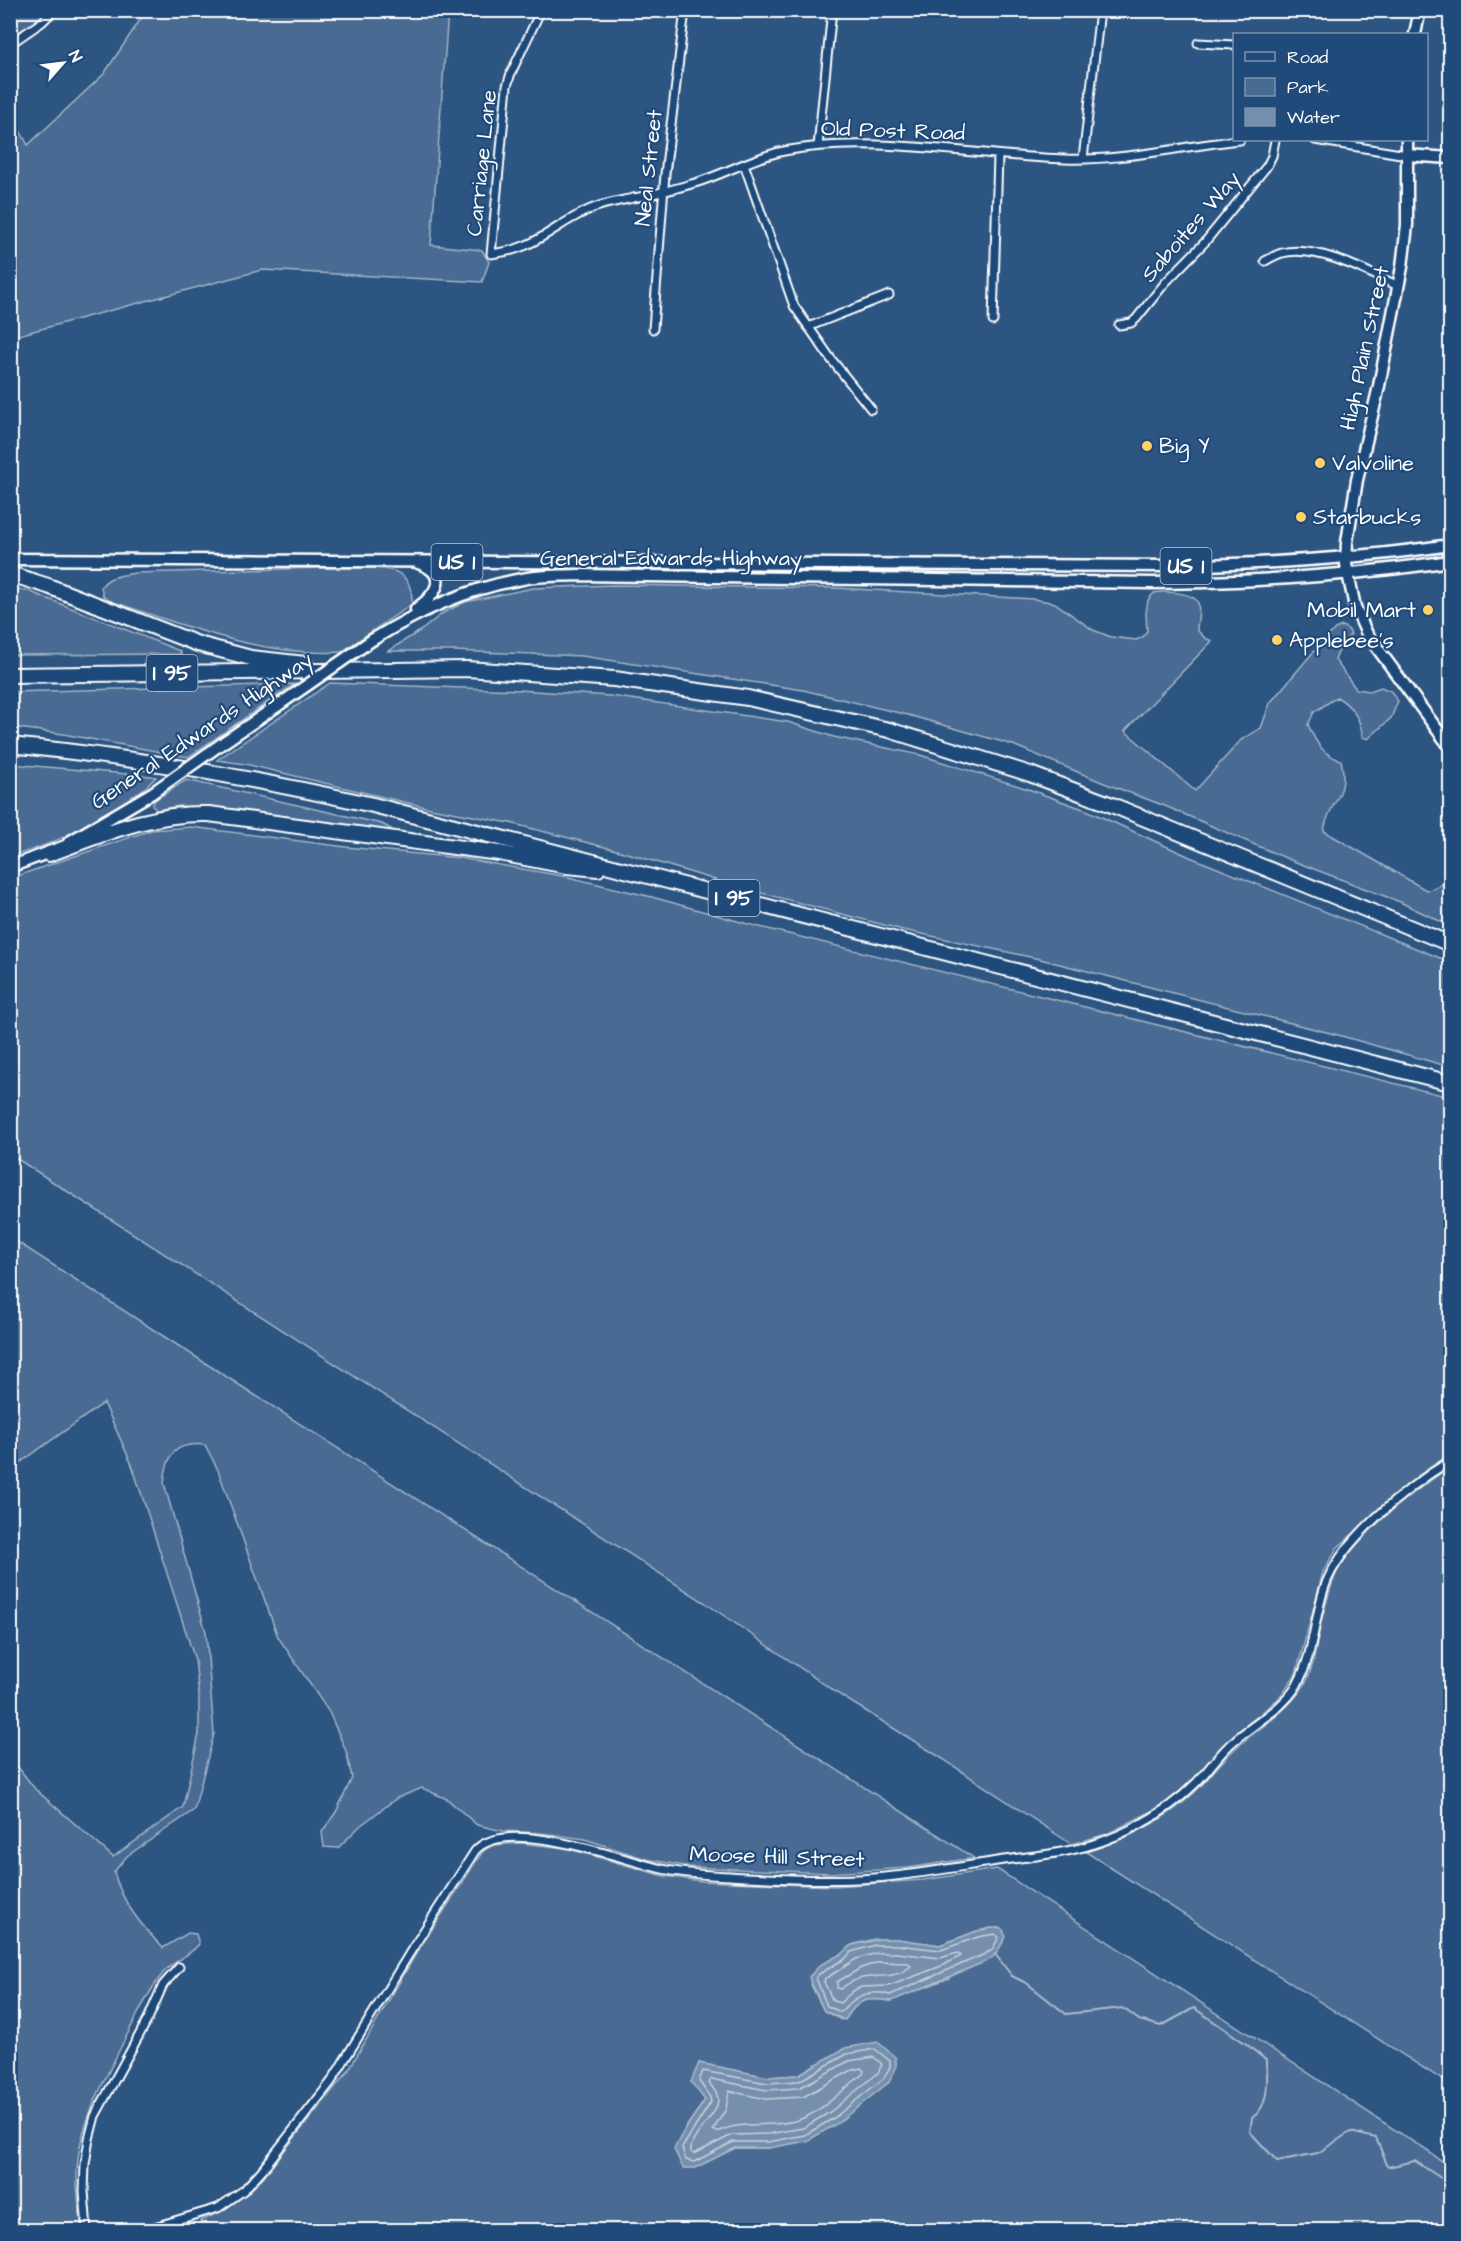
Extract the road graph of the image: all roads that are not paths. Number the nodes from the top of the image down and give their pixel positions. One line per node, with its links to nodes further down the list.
1 (54, 10): 9 (street)
2 (541, 10): 22 (street, Carriage Lane)
3 (685, 10): 21 (street, Neal Street)
4 (832, 10): 15 (street)
5 (1100, 10): 19 (street)
6 (1420, 10): 7 (main road)
7 (1415, 33)
8 (1198, 43): 10 (street)
9 (10, 44)
10 (1233, 45)
11 (1233, 141): 19 (street, Old Post Road)
12 (1275, 141): 27 (street, Saboites Way)
13 (1321, 141): 16 (street)
14 (1407, 141): 16 (main road, High Plain Street)
15 (818, 146): 17 (street, Old Post Road); 20 (street, Old Post Road)
16 (1407, 155): 18 (main road); 24 (main road, High Plain Street)
17 (998, 156): 19 (street, Old Post Road); 26 (street)
18 (1450, 158)
19 (1083, 159)
20 (744, 164): 21 (street, Old Post Road); 28 (street)
21 (663, 192): 22 (street, Old Post Road); 29 (street, Neal Street)
22 (491, 254)
23 (1266, 261): 24 (street)
24 (1398, 286): 32 (main road, High Plain Street)
25 (889, 296): 28 (street)
26 (993, 321)
27 (1119, 325)
28 (808, 327): 30 (street)
29 (653, 329)
30 (871, 409)
31 (1450, 545): 32 (main road, US 1)
32 (1346, 558): 34 (main road, General Edwards Highway / US 1); 37 (main road, High Plain Street)
33 (10, 559): 34 (main road, General Edwards Highway / US 1)
34 (409, 561): 38 (main road)
35 (1450, 561): 37 (main road, US 1)
36 (10, 574): 39 (highway)
37 (1347, 574): 38 (main road, General Edwards Highway / US 1); 42 (main road, High Plain Street)
38 (395, 626): 43 (main road, General Edwards Highway / US 1, bridge)
39 (333, 670): 40 (highway, I 95); 46 (highway, I 95)
40 (10, 675)
41 (10, 745): 45 (highway, I 95)
42 (1450, 747)
43 (49, 854): 44 (main road, General Edwards Highway / US 1); 45 (highway)
44 (10, 867)
45 (639, 873): 47 (highway, I 95)
46 (1450, 944)
47 (1450, 1083)
48 (1450, 1461): 51 (street, Moose Hill Street)
49 (179, 1967): 50 (street)
50 (87, 2230)
51 (144, 2230)

